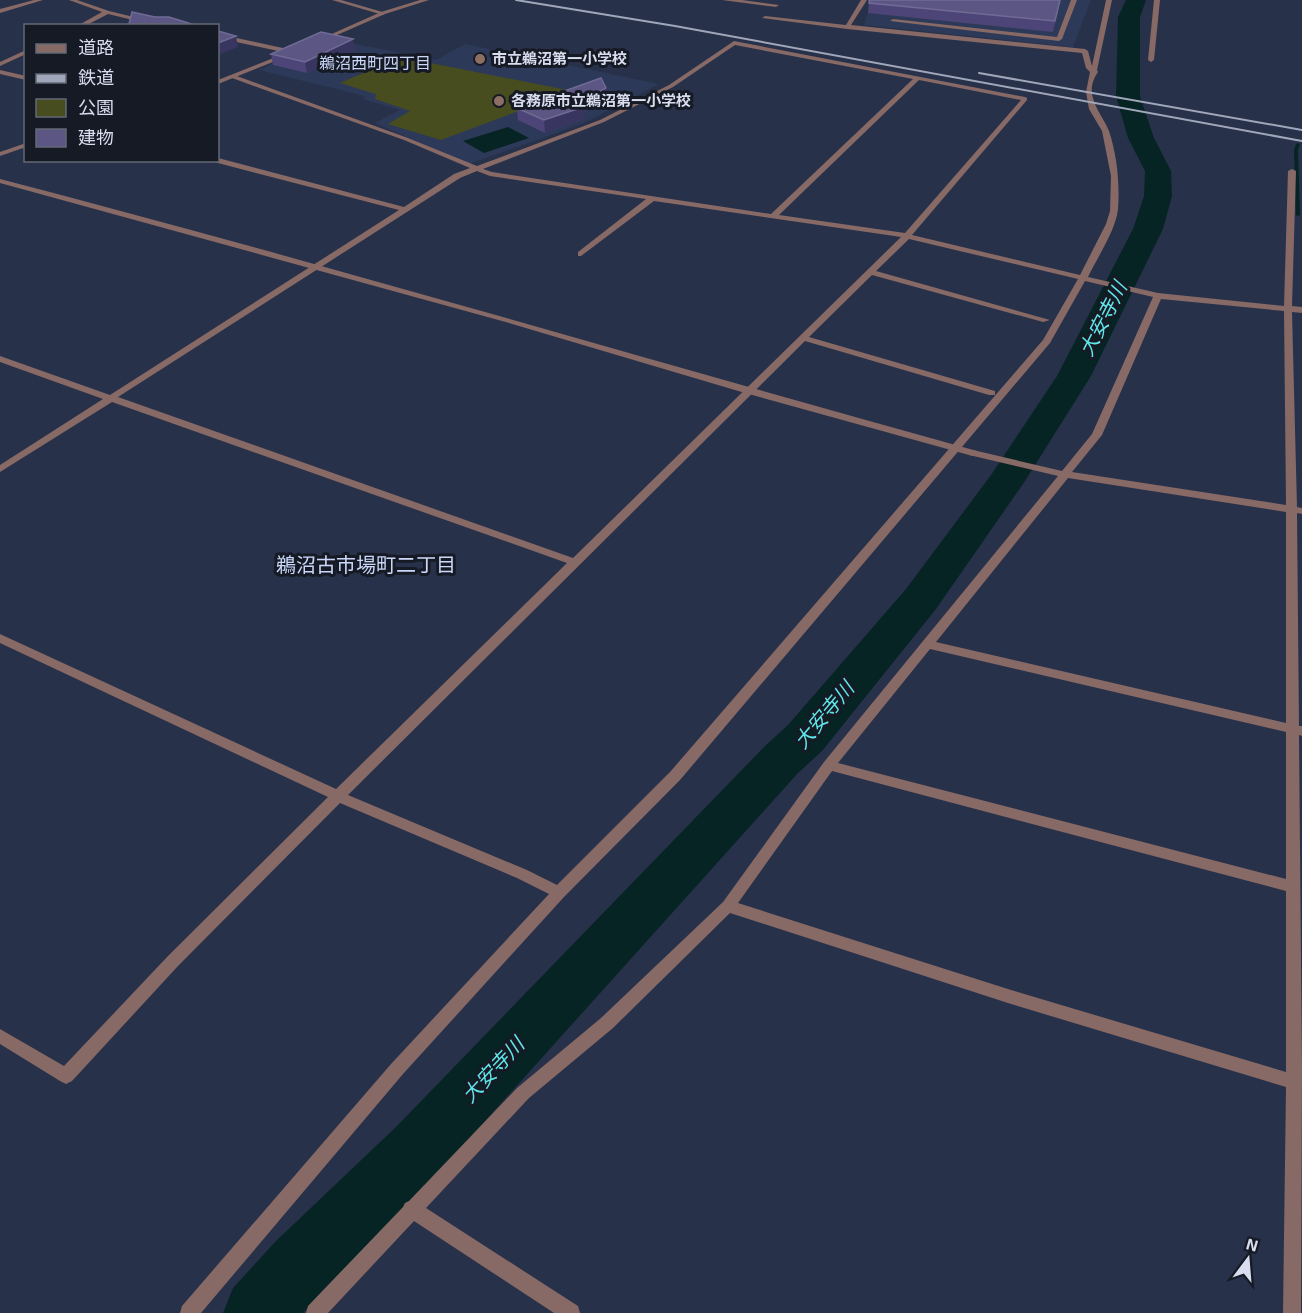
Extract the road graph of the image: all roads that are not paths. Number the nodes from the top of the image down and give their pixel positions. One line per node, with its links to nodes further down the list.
1 (40, 0): 11 (street)
2 (72, 0): 12 (street)
3 (335, 0): 13 (street)
4 (426, 0): 13 (street)
5 (725, 0): 10 (street)
6 (864, 0): 17 (street)
7 (1074, 0): 14 (street)
8 (1109, 0): 26 (street)
9 (1157, 0): 23 (street)
10 (779, 3): 17 (street)
11 (0, 11)
12 (107, 12): 15 (street); 16 (street)
13 (383, 13): 19 (street)
14 (893, 21)
15 (84, 24)
16 (159, 24)
17 (847, 27): 26 (street)
18 (219, 36): 21 (street)
19 (309, 45)
20 (300, 49): 21 (street)
21 (292, 52): 27 (street)
22 (24, 53): 24 (street)
23 (1151, 60)
24 (0, 64)
25 (0, 72): 28 (street)
26 (1095, 72): 44 (street)
27 (234, 77): 30 (street); 34 (street)
28 (24, 78)
29 (918, 78): 34 (street); 39 (street); 40 (street)
30 (219, 82)
31 (24, 146): 32 (street)
32 (0, 154)
33 (219, 161): 38 (street)
34 (473, 168): 37 (street); 38 (street)
35 (1292, 171): 46 (street)
36 (0, 181): 42 (street)
37 (653, 198): 39 (street); 41 (street)
38 (405, 209): 42 (street)
39 (773, 216): 40 (street)
40 (907, 236): 43 (street); 44 (street)
41 (581, 254)
42 (314, 268): 51 (street); 53 (street)
43 (870, 272): 48 (street); 49 (street)
44 (1083, 279): 45 (street); 56 (street)
45 (1157, 296): 46 (street); 58 (street)
46 (1288, 308): 47 (street); 54 (street)
47 (1302, 310)
48 (1046, 320)
49 (803, 338): 51 (street); 52 (street)
50 (0, 359): 53 (street)
51 (748, 391): 56 (street); 60 (street)
52 (992, 393)
53 (110, 398): 57 (street); 60 (street)
54 (1291, 405): 55 (street); 59 (street)
55 (1302, 407)
56 (957, 449): 58 (street); 67 (street)
57 (0, 469)
58 (1064, 474): 59 (street); 62 (street)
59 (1296, 510): 63 (street)
60 (577, 562): 65 (street)
61 (0, 638): 65 (street)
62 (927, 644): 63 (street); 64 (street)
63 (1297, 730): 66 (street)
64 (829, 765): 66 (street); 68 (street)
65 (338, 796): 67 (street); 69 (street)
66 (1293, 887): 70 (street)
67 (559, 893): 72 (street)
68 (728, 906): 70 (street); 71 (street)
69 (0, 1035)
70 (1298, 1083): 75 (street)
71 (411, 1209): 73 (street); 74 (street)
72 (189, 1313)
73 (315, 1313)
74 (571, 1313)
75 (1292, 1313)

